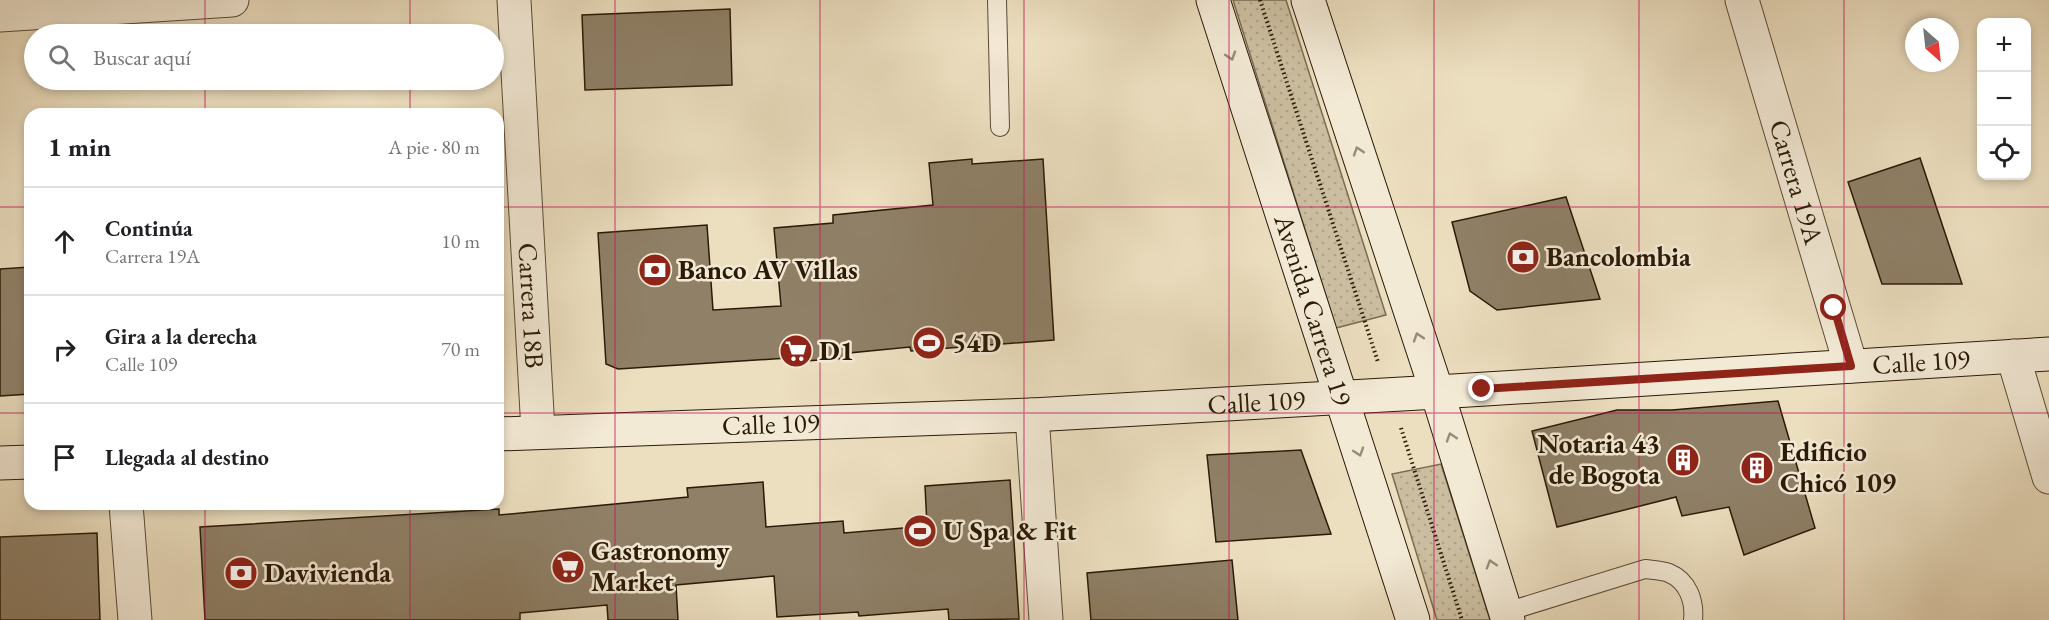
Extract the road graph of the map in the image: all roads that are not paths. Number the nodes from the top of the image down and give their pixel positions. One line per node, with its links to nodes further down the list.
1 (232, 0): 7 (street)
2 (514, 0): 15 (street, Carrera 18B)
3 (997, 0): 8 (lane)
4 (1213, 0): 13 (street, Avenida Carrera 19, one-way to 13)
5 (1308, 0): 12 (street, one-way to 5)
6 (1742, 0): 11 (street, Carrera 19A)
7 (0, 15)
8 (1000, 127)
9 (2049, 354): 10 (street, Calle 109)
10 (2013, 356): 11 (street, Calle 109); 19 (street)
11 (1851, 366): 12 (street, Calle 109)
12 (1437, 392): 13 (street, Calle 109); 21 (street, one-way to 12)
13 (1342, 396): 14 (street, Calle 109); 24 (street, Avenida Carrera 19, one-way to 24)
14 (1032, 415): 15 (street, Calle 109); 23 (street)
15 (538, 431): 16 (street, Calle 109)
16 (504, 434)
17 (24, 462): 18 (street)
18 (0, 463)
19 (2049, 477)
20 (126, 510): 22 (street)
21 (1507, 616): 25 (lane)
22 (135, 620)
23 (1046, 620)
24 (1413, 620)
25 (1693, 620)

